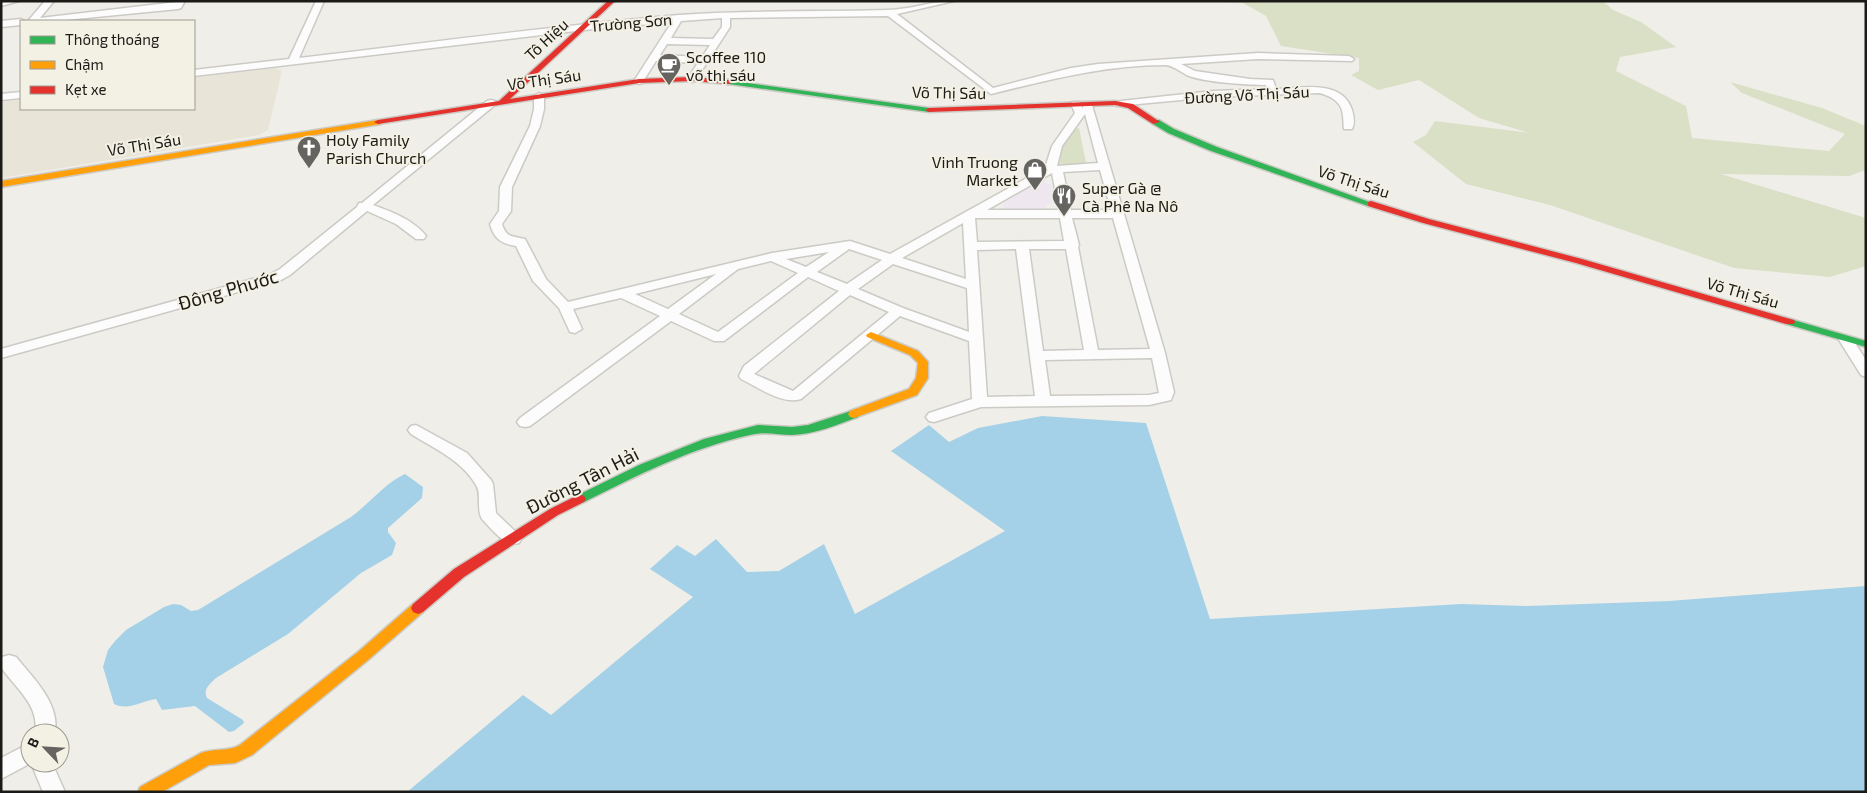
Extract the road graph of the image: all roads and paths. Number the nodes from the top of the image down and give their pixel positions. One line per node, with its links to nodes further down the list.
1 (15, 1): 8 (street)
2 (50, 1): 15 (street)
3 (98, 1): 12 (street)
4 (137, 1): 10 (street)
5 (320, 1): 25 (street)
6 (612, 1): 19 (main road, Tô Hiệu)
7 (950, 1): 11 (street, Trường Sơn)
8 (1, 2)
9 (180, 4): 10 (street)
10 (130, 11): 12 (street)
11 (890, 14): 13 (street, Trường Sơn); 31 (street)
12 (89, 15): 16 (street)
13 (726, 15): 14 (street, Trường Sơn); 21 (street)
14 (679, 18): 19 (street, Trường Sơn); 20 (street)
15 (33, 20)
16 (42, 20)
17 (20, 22): 18 (street)
18 (1, 24)
19 (584, 27): 25 (street, Trường Sơn); 37 (main road, Tô Hiệu)
20 (664, 41): 21 (street); 22 (street)
21 (716, 42): 24 (street)
22 (653, 58): 24 (street); 30 (street)
23 (1349, 59): 26 (street)
24 (704, 60): 29 (street)
25 (293, 61): 27 (street, Trường Sơn)
26 (1169, 62): 28 (street); 31 (street)
27 (195, 73)
28 (1193, 74): 32 (street); 35 (street)
29 (692, 79): 30 (main road, Võ Thị Sáu); 40 (main road, Võ Thị Sáu)
30 (638, 81): 34 (main road, Võ Thị Sáu)
31 (991, 91): 40 (street)
32 (1272, 92): 35 (street, Đường Võ Thị Sáu); 41 (street, Đường Võ Thị Sáu)
33 (20, 95): 36 (street)
34 (539, 96): 37 (main road, Võ Thị Sáu); 61 (street)
35 (1192, 96): 39 (street, Đường Võ Thị Sáu)
36 (1, 97)
37 (497, 102): 44 (main road, Võ Thị Sáu); 45 (street, Đông Phước)
38 (1082, 104): 39 (main road, Võ Thị Sáu); 40 (main road, Võ Thị Sáu); 42 (street); 43 (street)
39 (1121, 104): 67 (main road, Võ Thị Sáu)
40 (1006, 108)
41 (1348, 127)
42 (1104, 166): 43 (street); 48 (street)
43 (1054, 169): 46 (street); 47 (street)
44 (1, 184)
45 (363, 206): 49 (street); 69 (street, Đông Phước)
46 (970, 214): 47 (street); 52 (street); 55 (street)
47 (1066, 214): 48 (street); 51 (street)
48 (1118, 214): 70 (street)
49 (420, 236)
50 (847, 245): 54 (street); 55 (street); 57 (street)
51 (1072, 245): 53 (street); 71 (street)
52 (971, 246): 53 (street); 58 (street)
53 (1022, 246): 72 (street)
54 (772, 257): 56 (street); 57 (street)
55 (891, 259): 58 (street); 59 (street)
56 (737, 265): 60 (street); 63 (street)
57 (806, 272): 59 (street); 63 (street)
58 (973, 286): 66 (street)
59 (848, 290): 62 (street); 65 (street)
60 (624, 294): 61 (street); 63 (street)
61 (565, 307): 64 (street)
62 (898, 311): 65 (street); 66 (street)
63 (670, 317): 77 (street)
64 (575, 330)
65 (871, 335): 79 (main road, Đường Tân Hải)
66 (976, 339): 75 (street)
67 (1846, 340): 68 (main road, Võ Thị Sáu); 73 (street)
68 (1866, 344)
69 (1, 354)
70 (1158, 354): 71 (street); 74 (street)
71 (1092, 355): 72 (street)
72 (1037, 356): 74 (street)
73 (1866, 372)
74 (1043, 401): 75 (street)
75 (980, 402): 76 (street)
76 (934, 417)
77 (525, 422)
78 (416, 430): 79 (street)
79 (513, 538): 86 (main road, Đường Tân Hải)
80 (9, 663): 81 (street)
81 (47, 723)
82 (20, 759): 83 (street)
83 (1, 769)
84 (45, 773): 85 (street)
85 (54, 792)
86 (146, 792)

